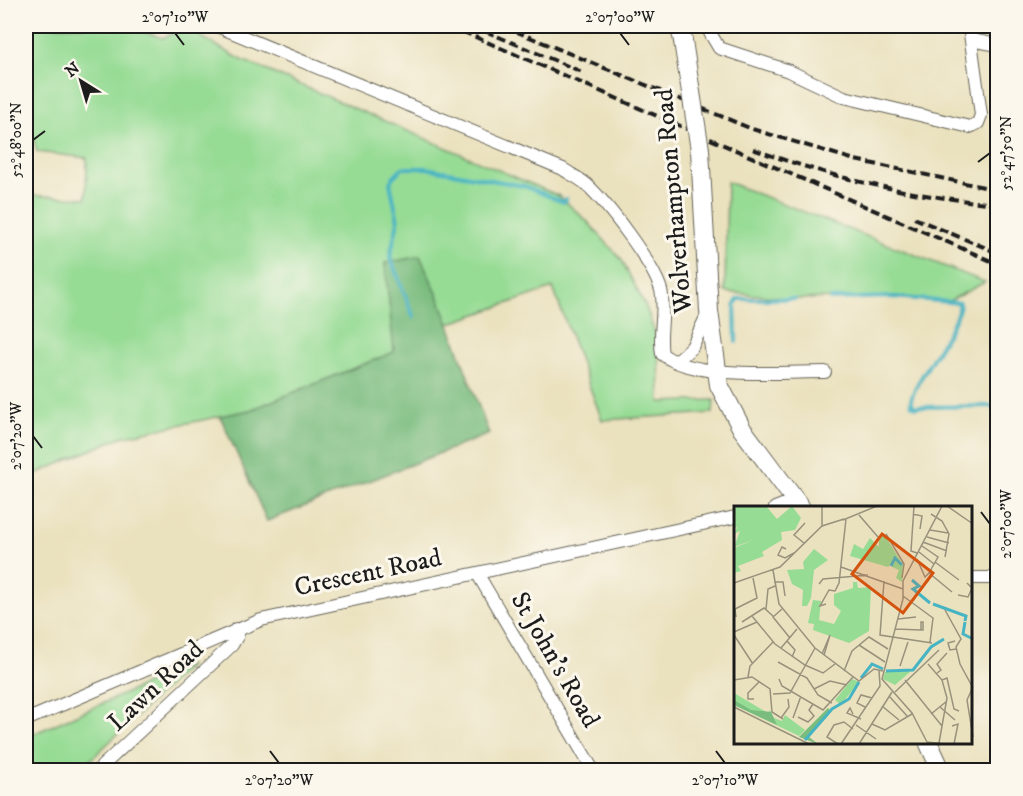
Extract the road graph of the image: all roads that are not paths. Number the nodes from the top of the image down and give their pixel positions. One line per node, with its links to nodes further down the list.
1 (217, 26): 8 (street)
2 (706, 26): 5 (street)
3 (969, 26): 5 (street)
4 (682, 33): 7 (highway, Wolverhampton Road, bridge)
5 (971, 40): 6 (street)
6 (998, 45)
7 (709, 311): 8 (street); 9 (highway, Wolverhampton Road)
8 (677, 361): 9 (street)
9 (716, 372): 10 (street); 11 (highway, Wolverhampton Road)
10 (825, 372)
11 (798, 504)
12 (734, 517): 13 (street, Crescent Road)
13 (477, 573): 16 (street, Crescent Road); 20 (street, St John's Road)
14 (972, 578): 15 (street)
15 (998, 578)
16 (236, 629): 17 (street, Crescent Road); 19 (street, Lawn Road)
17 (26, 720)
18 (929, 745): 21 (highway)
19 (98, 771)
20 (593, 771)
21 (941, 771)

